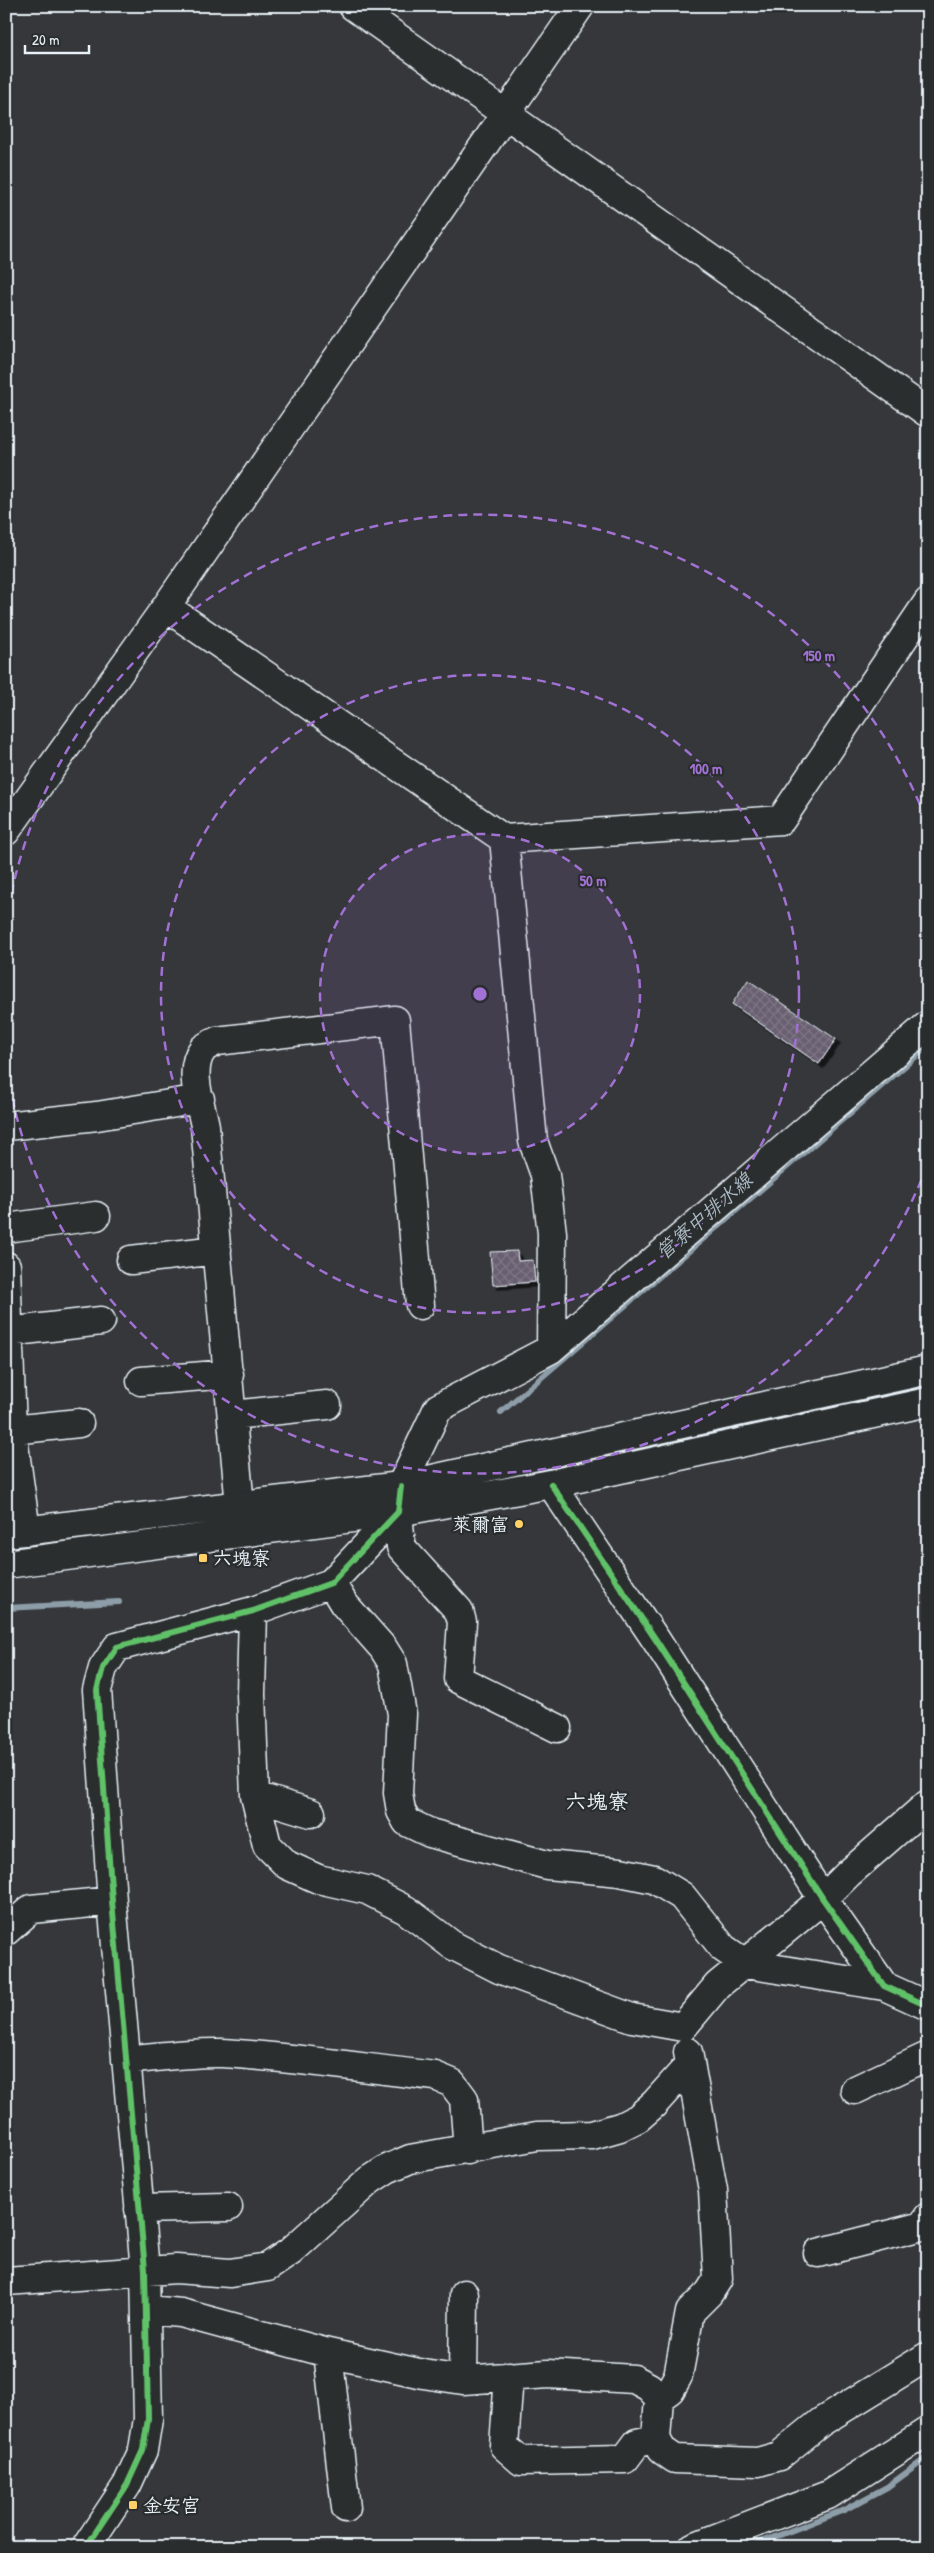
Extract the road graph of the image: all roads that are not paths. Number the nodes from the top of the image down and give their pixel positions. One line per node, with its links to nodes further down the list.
1 (353, 6): 3 (street)
2 (580, 6): 3 (street)
3 (505, 115): 4 (street); 6 (street)
4 (928, 413)
5 (928, 602): 8 (street)
6 (166, 607): 7 (street); 8 (street)
7 (6, 831)
8 (504, 839): 20 (street)
9 (928, 1025): 20 (street)
10 (200, 1099): 11 (street); 14 (street); 17 (street)
11 (6, 1126)
12 (96, 1216): 13 (street)
13 (6, 1228)
14 (218, 1250): 15 (street); 22 (street)
15 (131, 1260)
16 (6, 1266): 19 (street)
17 (420, 1305)
18 (101, 1321): 19 (street)
19 (8, 1332): 28 (street)
20 (551, 1349): 30 (street)
21 (928, 1370): 30 (street)
22 (229, 1374): 23 (street); 26 (street)
23 (141, 1380)
24 (928, 1402): 29 (street)
25 (327, 1405): 26 (street)
26 (233, 1415): 31 (street)
27 (79, 1423): 28 (street)
28 (12, 1430): 32 (street)
29 (551, 1484): 30 (street); 40 (street)
30 (400, 1499): 31 (street); 33 (street); 34 (street); 36 (street)
31 (240, 1506): 32 (street)
32 (16, 1532)
33 (6, 1564)
34 (331, 1583): 35 (street); 43 (street)
35 (253, 1611): 37 (street); 41 (street)
36 (557, 1728)
37 (256, 1796): 39 (street); 46 (street)
38 (928, 1804): 40 (street)
39 (311, 1813)
40 (823, 1899): 43 (street); 44 (street)
41 (112, 1901): 42 (street); 48 (street)
42 (6, 1931)
43 (746, 1964): 44 (street); 46 (street)
44 (884, 1986): 45 (street)
45 (928, 2007)
46 (683, 2027): 49 (street)
47 (928, 2056): 50 (street)
48 (126, 2060): 51 (street); 53 (street)
49 (690, 2064): 51 (street); 64 (street)
50 (855, 2090)
51 (468, 2150): 56 (street)
52 (228, 2207): 53 (street)
53 (139, 2209): 56 (street)
54 (928, 2217): 55 (street)
55 (818, 2253)
56 (145, 2270): 57 (street); 59 (street)
57 (6, 2281)
58 (464, 2294): 63 (street)
59 (147, 2310): 60 (street); 68 (street)
60 (328, 2353): 63 (street); 67 (street)
61 (928, 2356): 66 (street)
62 (510, 2376): 63 (street); 64 (street); 66 (street)
63 (463, 2380)
64 (659, 2398): 66 (street)
65 (928, 2431): 69 (street)
66 (656, 2439)
67 (346, 2508)
68 (86, 2547)
69 (693, 2547)

